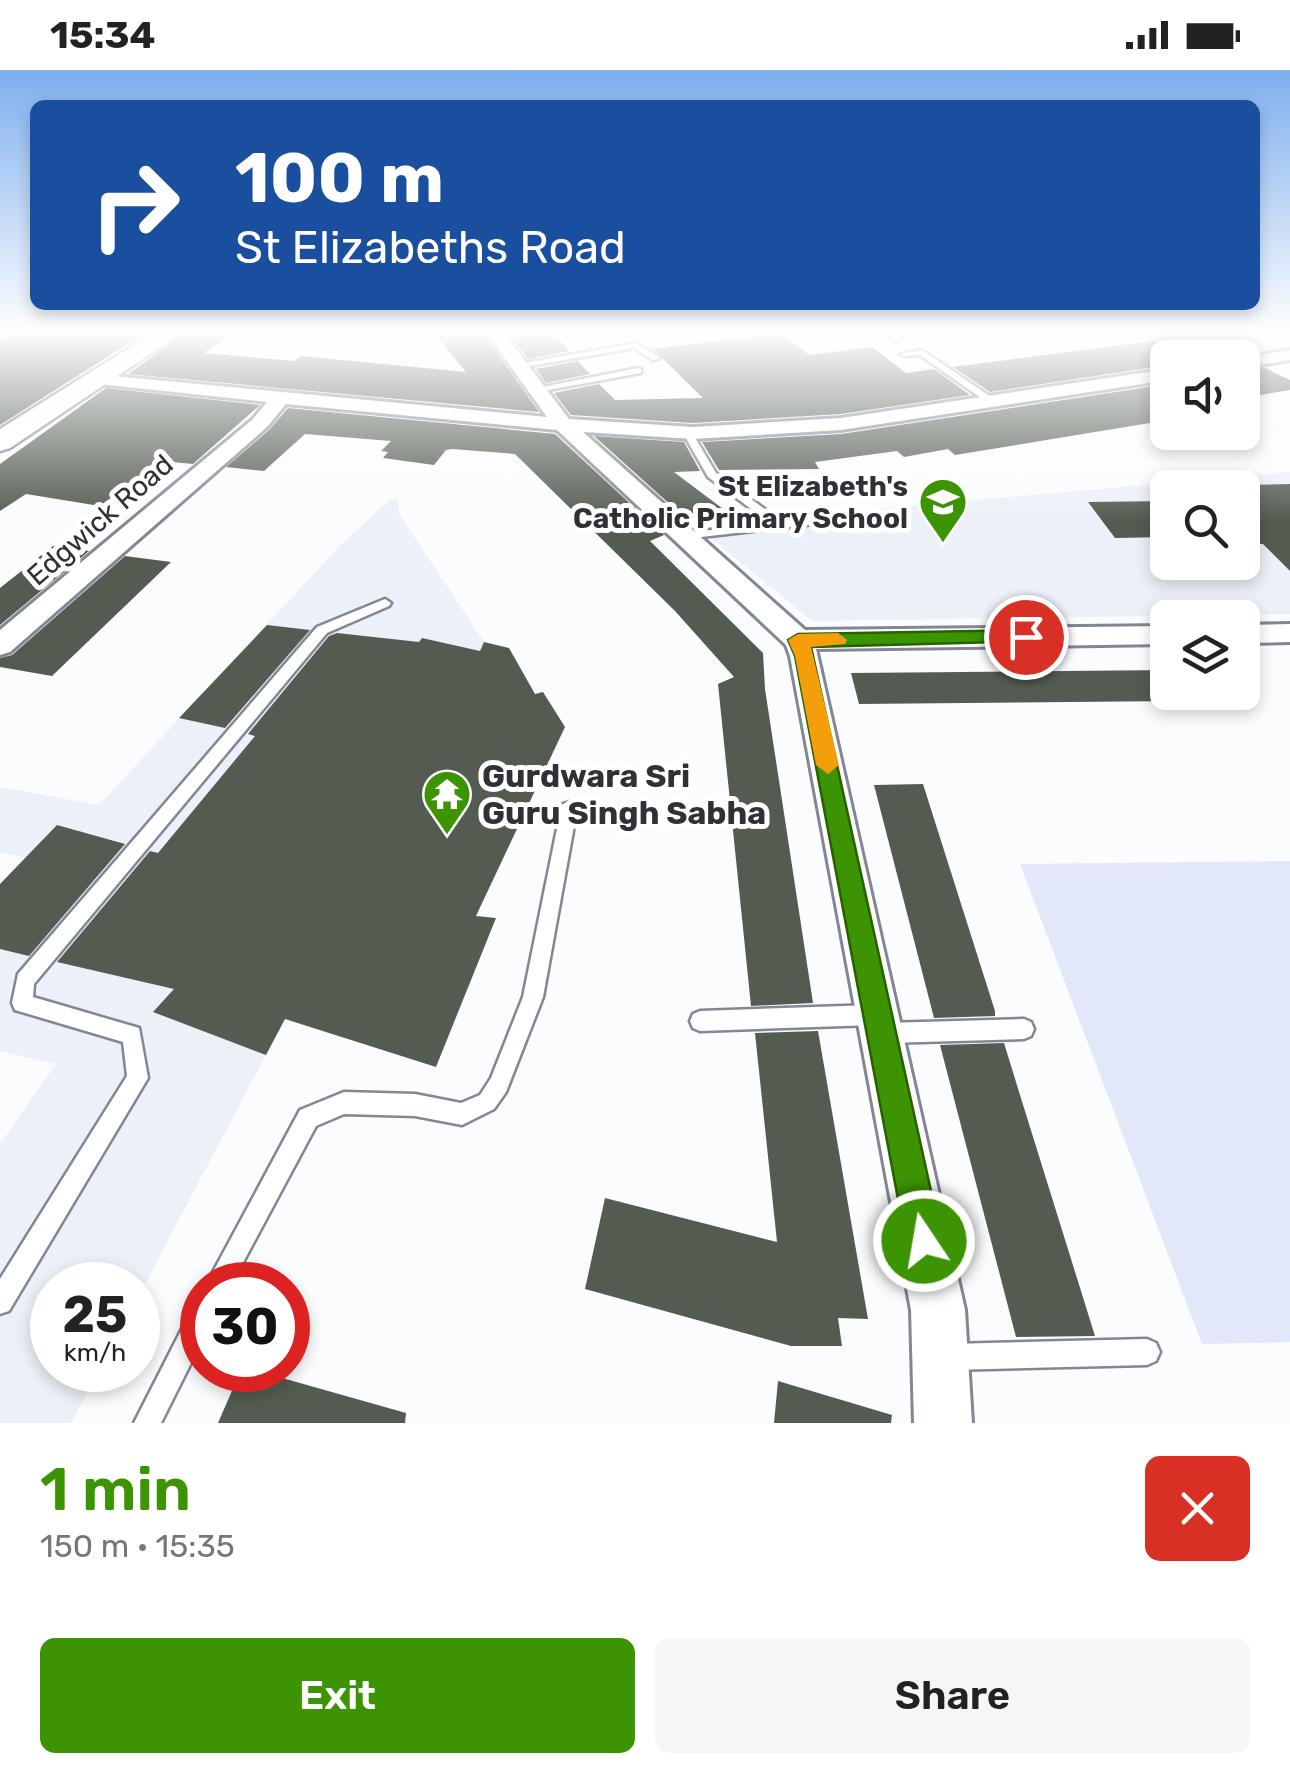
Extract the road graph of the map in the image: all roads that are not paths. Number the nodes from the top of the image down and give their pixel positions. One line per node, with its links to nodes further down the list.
1 (72, 395): 10 (main road)
2 (254, 395): 6 (street)
3 (542, 395): 8 (street)
4 (983, 395): 7 (lane)
5 (1029, 395): 7 (street)
6 (280, 398): 8 (street); 19 (street, Edgwick Road)
7 (991, 401): 9 (street)
8 (566, 426): 9 (street); 13 (street)
9 (688, 433): 11 (lane)
10 (0, 442)
11 (762, 512)
12 (846, 518): 13 (lane)
13 (684, 536): 18 (street)
14 (385, 602): 25 (lane)
15 (1290, 633): 16 (street)
16 (1260, 634)
17 (1150, 635): 18 (street)
18 (798, 640): 22 (street)
19 (0, 645)
20 (569, 809): 24 (lane)
21 (700, 1021): 22 (lane)
22 (880, 1024): 23 (lane); 27 (street)
23 (1024, 1028)
24 (230, 1262)
25 (0, 1302)
26 (1147, 1352): 27 (lane)
27 (940, 1357): 30 (street)
28 (180, 1359): 29 (lane)
29 (147, 1423)
30 (943, 1423)

